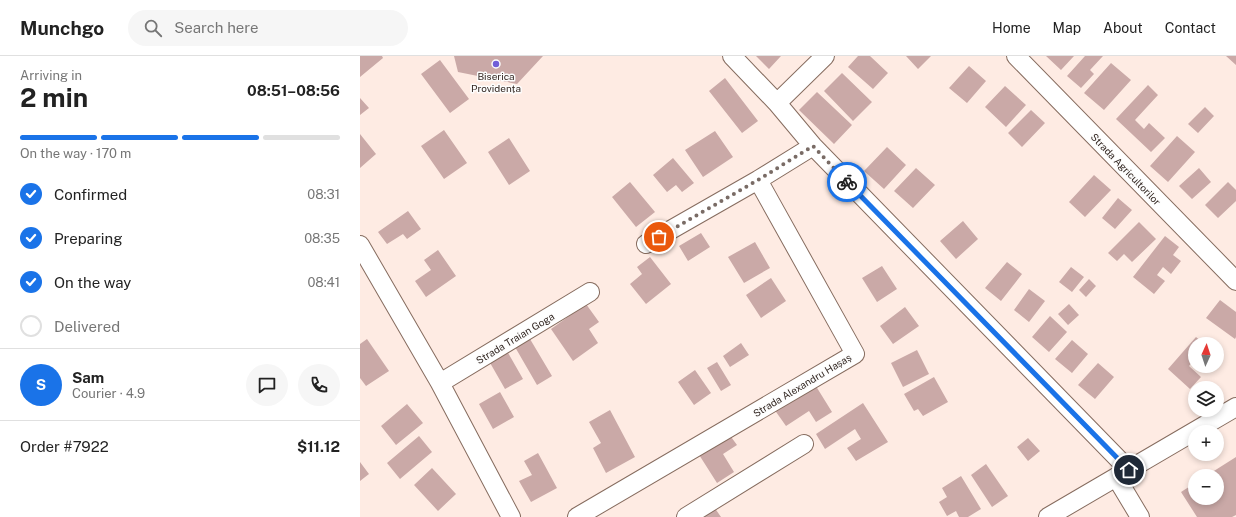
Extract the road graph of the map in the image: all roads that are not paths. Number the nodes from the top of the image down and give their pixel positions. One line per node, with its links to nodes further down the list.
1 (732, 56): 4 (street)
2 (825, 56): 4 (street)
3 (1016, 56): 9 (street, Strada Agricultorilor)
4 (777, 103): 5 (street)
5 (813, 146): 6 (street); 14 (street)
6 (758, 180): 7 (street); 16 (street, Strada Alexandru Hașaș)
7 (646, 244)
8 (360, 245): 11 (street)
9 (1236, 281)
10 (590, 292): 11 (street, Strada Traian Goga)
11 (440, 383): 15 (street)
12 (1236, 407): 14 (street)
13 (804, 444): 17 (street)
14 (1123, 474): 18 (street); 19 (street)
15 (511, 517)
16 (577, 517)
17 (686, 517)
18 (1048, 517)
19 (1140, 517)

